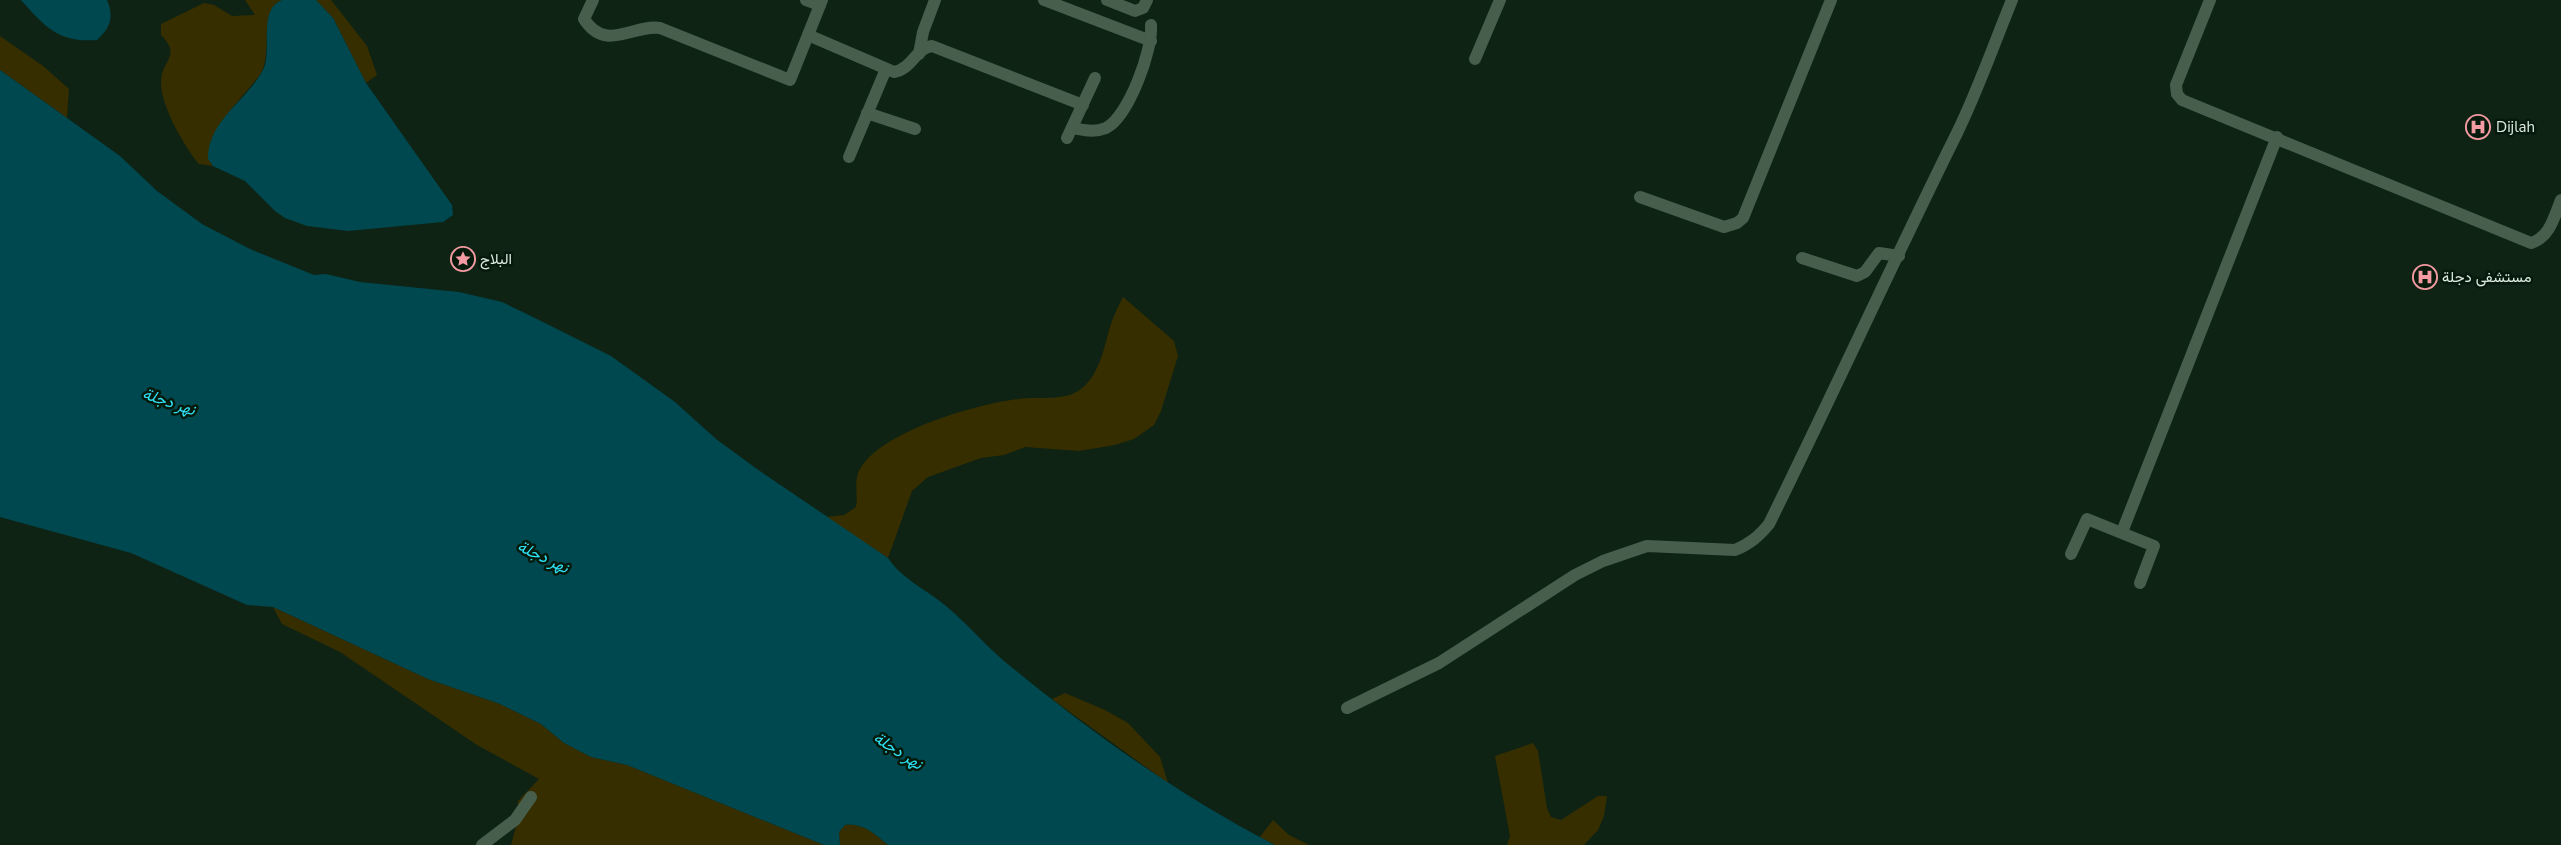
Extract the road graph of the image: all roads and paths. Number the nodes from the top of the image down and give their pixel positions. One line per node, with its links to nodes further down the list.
1 (593, 0): 13 (street)
2 (806, 0): 11 (street)
3 (935, 0): 15 (street)
4 (1044, 0): 14 (street)
5 (1107, 0): 6 (street)
6 (1147, 0)
7 (1500, 0): 16 (street)
8 (1830, 0): 24 (street)
9 (2012, 0): 26 (street)
10 (2210, 0): 22 (street)
11 (821, 3): 13 (street)
12 (1151, 25): 14 (street)
13 (808, 35): 17 (street)
14 (1151, 41): 19 (street)
15 (919, 54): 17 (street); 19 (street)
16 (1476, 59)
17 (886, 69): 20 (street)
18 (1095, 78): 19 (street)
19 (1083, 105)
20 (867, 113): 21 (street); 23 (street)
21 (915, 129)
22 (2277, 137): 25 (street); 28 (street)
23 (849, 157)
24 (1640, 197)
25 (2561, 200)
26 (1899, 256): 27 (street); 31 (street)
27 (1802, 258)
28 (2122, 532): 29 (street); 30 (street)
29 (2071, 554)
30 (2140, 583)
31 (1347, 708)
32 (531, 797): 33 (street)
33 (482, 845)

